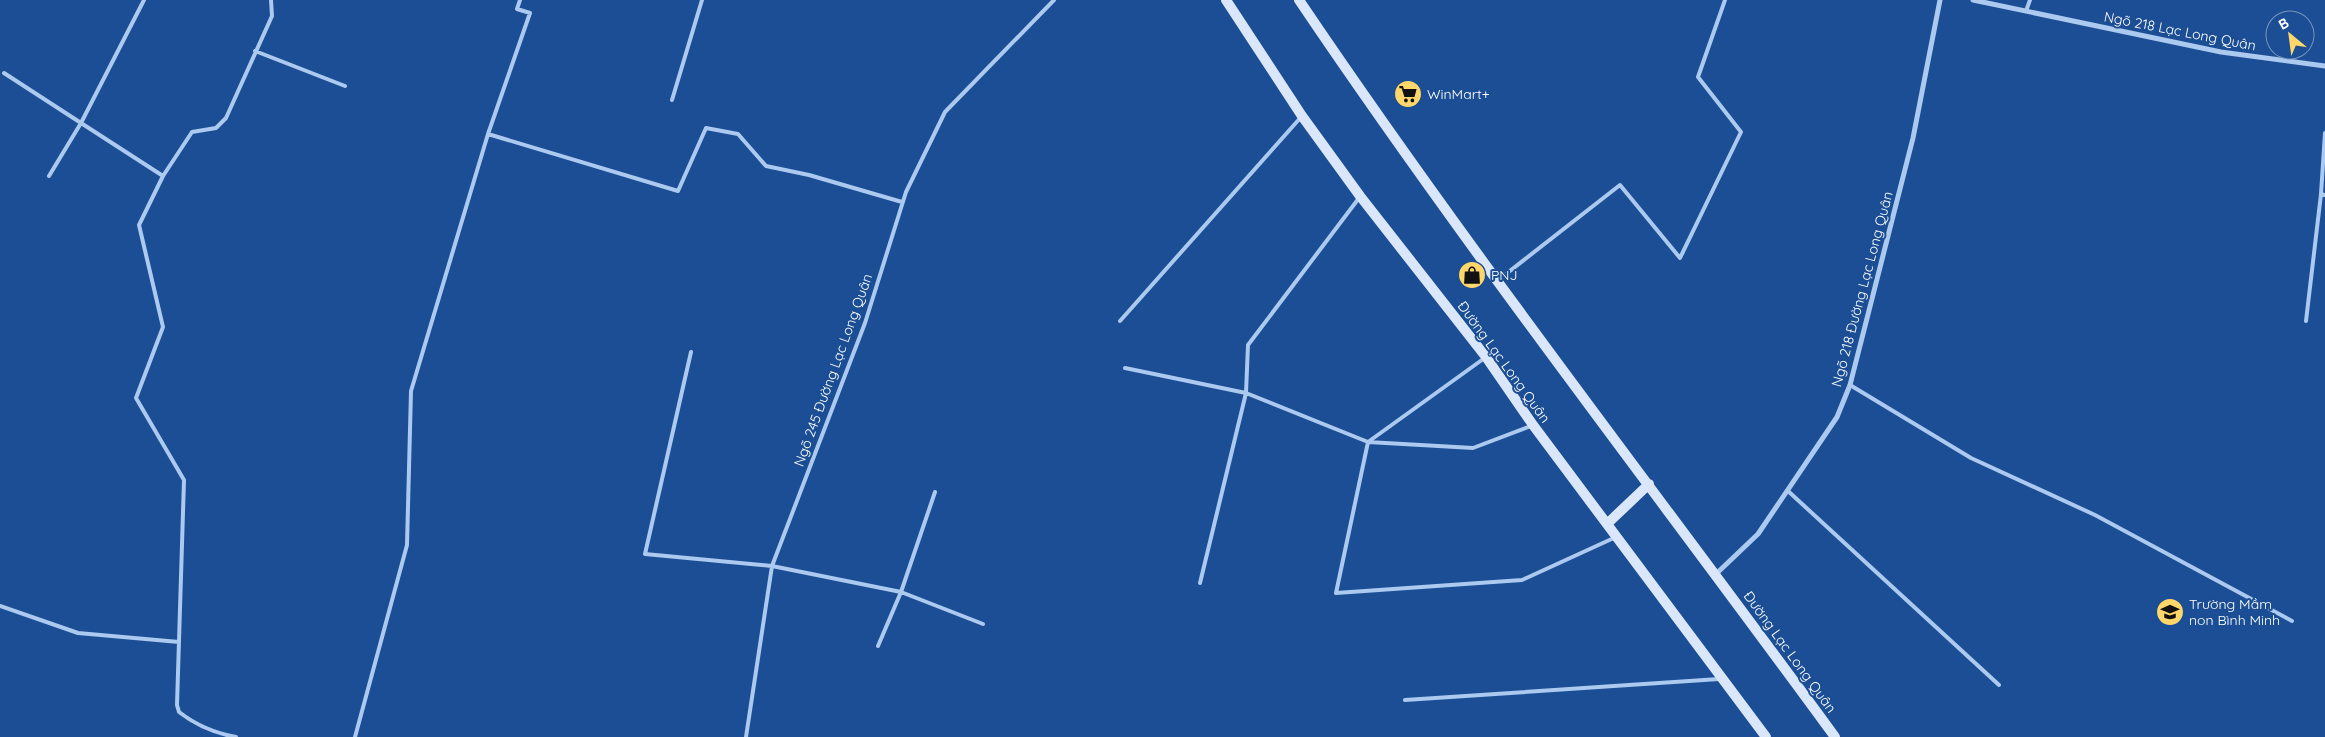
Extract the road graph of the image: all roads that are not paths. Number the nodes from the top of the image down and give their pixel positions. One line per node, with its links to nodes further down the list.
1 (144, 0): 19 (lane)
2 (271, 0): 13 (lane)
3 (520, 0): 21 (lane)
4 (702, 0): 17 (lane)
5 (1054, 0): 26 (lane, Ngõ 245 Đường Lạc Long Quân)
6 (1226, 0): 18 (main road, Đường Lạc Long Quân)
7 (1299, 0): 27 (main road, Đường Lạc Long Quân)
8 (1725, 0): 27 (lane)
9 (1940, 0): 33 (street, Ngõ 218 Đường Lạc Long Quân)
10 (1973, 0): 12 (street, Ngõ 218 Lạc Long Quân)
11 (2030, 0): 12 (lane)
12 (2026, 11): 14 (street, Ngõ 218 Lạc Long Quân)
13 (255, 51): 16 (lane); 23 (lane)
14 (2325, 66)
15 (4, 74): 19 (lane)
16 (345, 86)
17 (672, 100)
18 (1302, 116): 25 (main road, Đường Lạc Long Quân); 28 (lane)
19 (81, 123): 22 (lane); 23 (lane)
20 (2325, 133): 24 (lane)
21 (488, 134): 26 (lane); 55 (lane)
22 (49, 176)
23 (163, 176): 49 (lane)
24 (2323, 195): 29 (lane)
25 (1360, 196): 31 (main road, Đường Lạc Long Quân); 34 (lane)
26 (902, 202): 42 (lane, Ngõ 245 Đường Lạc Long Quân)
27 (1497, 280): 37 (main road, Đường Lạc Long Quân)
28 (1120, 321)
29 (2306, 321)
30 (691, 352): 42 (lane)
31 (1486, 357): 35 (main road, Đường Lạc Long Quân); 36 (lane)
32 (1125, 368): 34 (lane)
33 (1850, 385): 38 (street, Ngõ 218 Đường Lạc Long Quân); 47 (lane)
34 (1246, 393): 36 (lane); 44 (lane)
35 (1533, 425): 36 (lane); 40 (main road, Đường Lạc Long Quân)
36 (1368, 442): 41 (lane)
37 (1649, 484): 40 (main road); 43 (main road, Đường Lạc Long Quân)
38 (1788, 491): 43 (street, Ngõ 218 Đường Lạc Long Quân); 52 (lane)
39 (936, 492): 45 (lane)
40 (1607, 524): 41 (main road, Đường Lạc Long Quân)
41 (1617, 536): 51 (main road, Đường Lạc Long Quân)
42 (772, 566): 45 (lane); 56 (lane, Ngõ 245 Đường Lạc Long Quân)
43 (1716, 574): 58 (main road, Đường Lạc Long Quân)
44 (1200, 583)
45 (901, 592): 48 (lane); 50 (lane)
46 (0, 606): 49 (lane)
47 (2292, 621)
48 (984, 624)
49 (179, 642): 54 (lane)
50 (878, 646)
51 (1722, 679): 53 (lane); 57 (main road, Đường Lạc Long Quân)
52 (1999, 685)
53 (1405, 700)
54 (236, 737)
55 (355, 737)
56 (746, 737)
57 (1766, 737)
58 (1835, 737)

